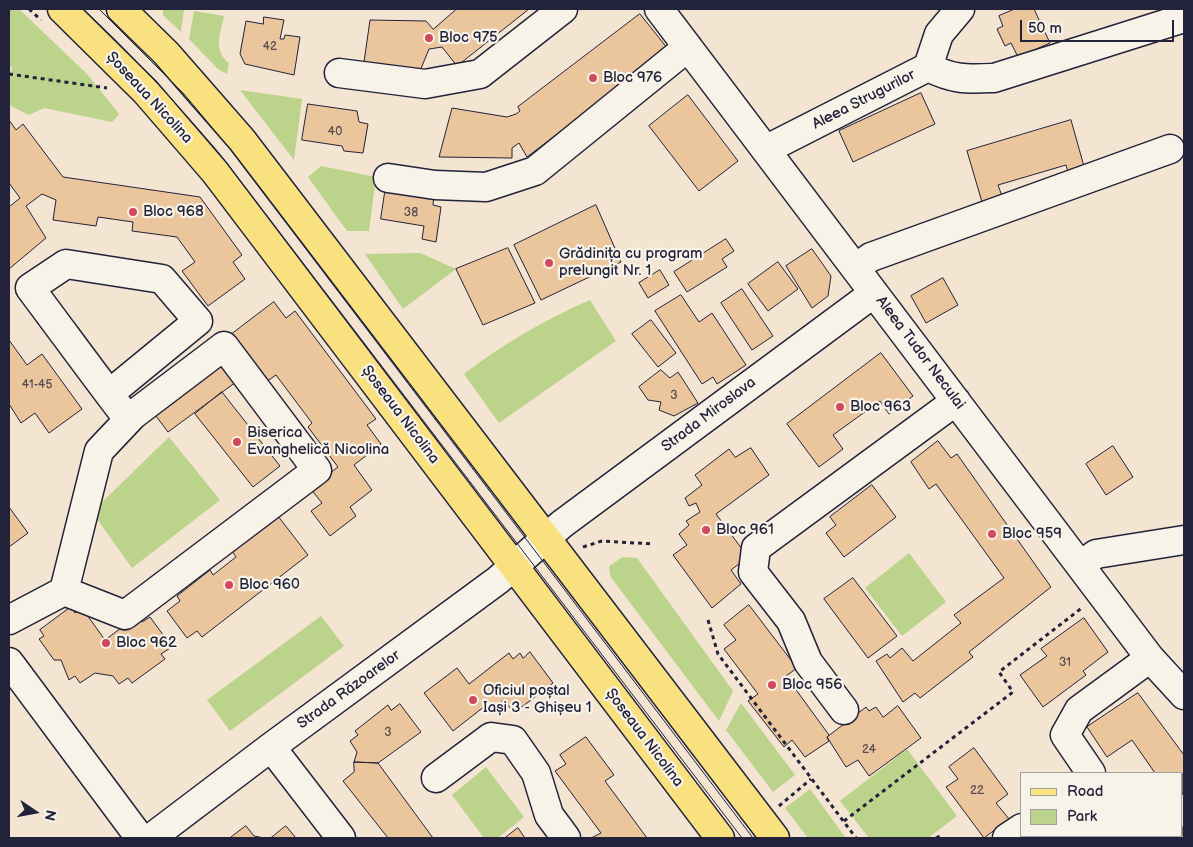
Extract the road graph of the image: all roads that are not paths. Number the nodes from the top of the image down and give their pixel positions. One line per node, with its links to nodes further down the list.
1 (62, 9): 21 (main road, Șoseaua Nicolina)
2 (121, 9): 18 (main road)
3 (564, 9): 9 (street)
4 (659, 9): 7 (street, Aleea Tudor Neculai)
5 (960, 9): 8 (street, Aleea Strugurilor)
6 (1184, 18): 8 (street)
7 (688, 47): 10 (street, Aleea Tudor Neculai); 12 (street)
8 (928, 67): 10 (street, Aleea Strugurilor)
9 (339, 73)
10 (767, 149): 13 (street, Aleea Tudor Neculai)
11 (1170, 149): 13 (street)
12 (388, 178)
13 (856, 268): 14 (street, Aleea Tudor Neculai)
14 (874, 293): 16 (street, Aleea Tudor Neculai); 18 (street, Strada Miroslava)
15 (109, 394): 15 (street); 17 (street)
16 (956, 401): 20 (street, Aleea Tudor Neculai); 27 (street)
17 (128, 419): 22 (street); 22 (street)
18 (545, 539): 21 (street, Strada Răzoarelor); 31 (main road)
19 (1184, 540): 20 (street)
20 (1081, 565): 24 (street, Aleea Tudor Neculai)
21 (515, 566): 28 (street, Strada Răzoarelor); 37 (main road, Șoseaua Nicolina)
22 (64, 591): 23 (street)
23 (9, 620)
24 (1150, 658): 26 (street, Aleea Tudor Neculai); 29 (street)
25 (9, 662): 33 (street)
26 (1184, 695)
27 (844, 710)
28 (271, 747): 34 (street, Strada Răzoarelor); 35 (street)
29 (1090, 772)
30 (436, 778): 36 (street)
31 (769, 829)
32 (1020, 829): 38 (street)
33 (140, 838)
34 (151, 838)
35 (341, 838)
36 (566, 838)
37 (720, 838)
38 (1007, 838)

